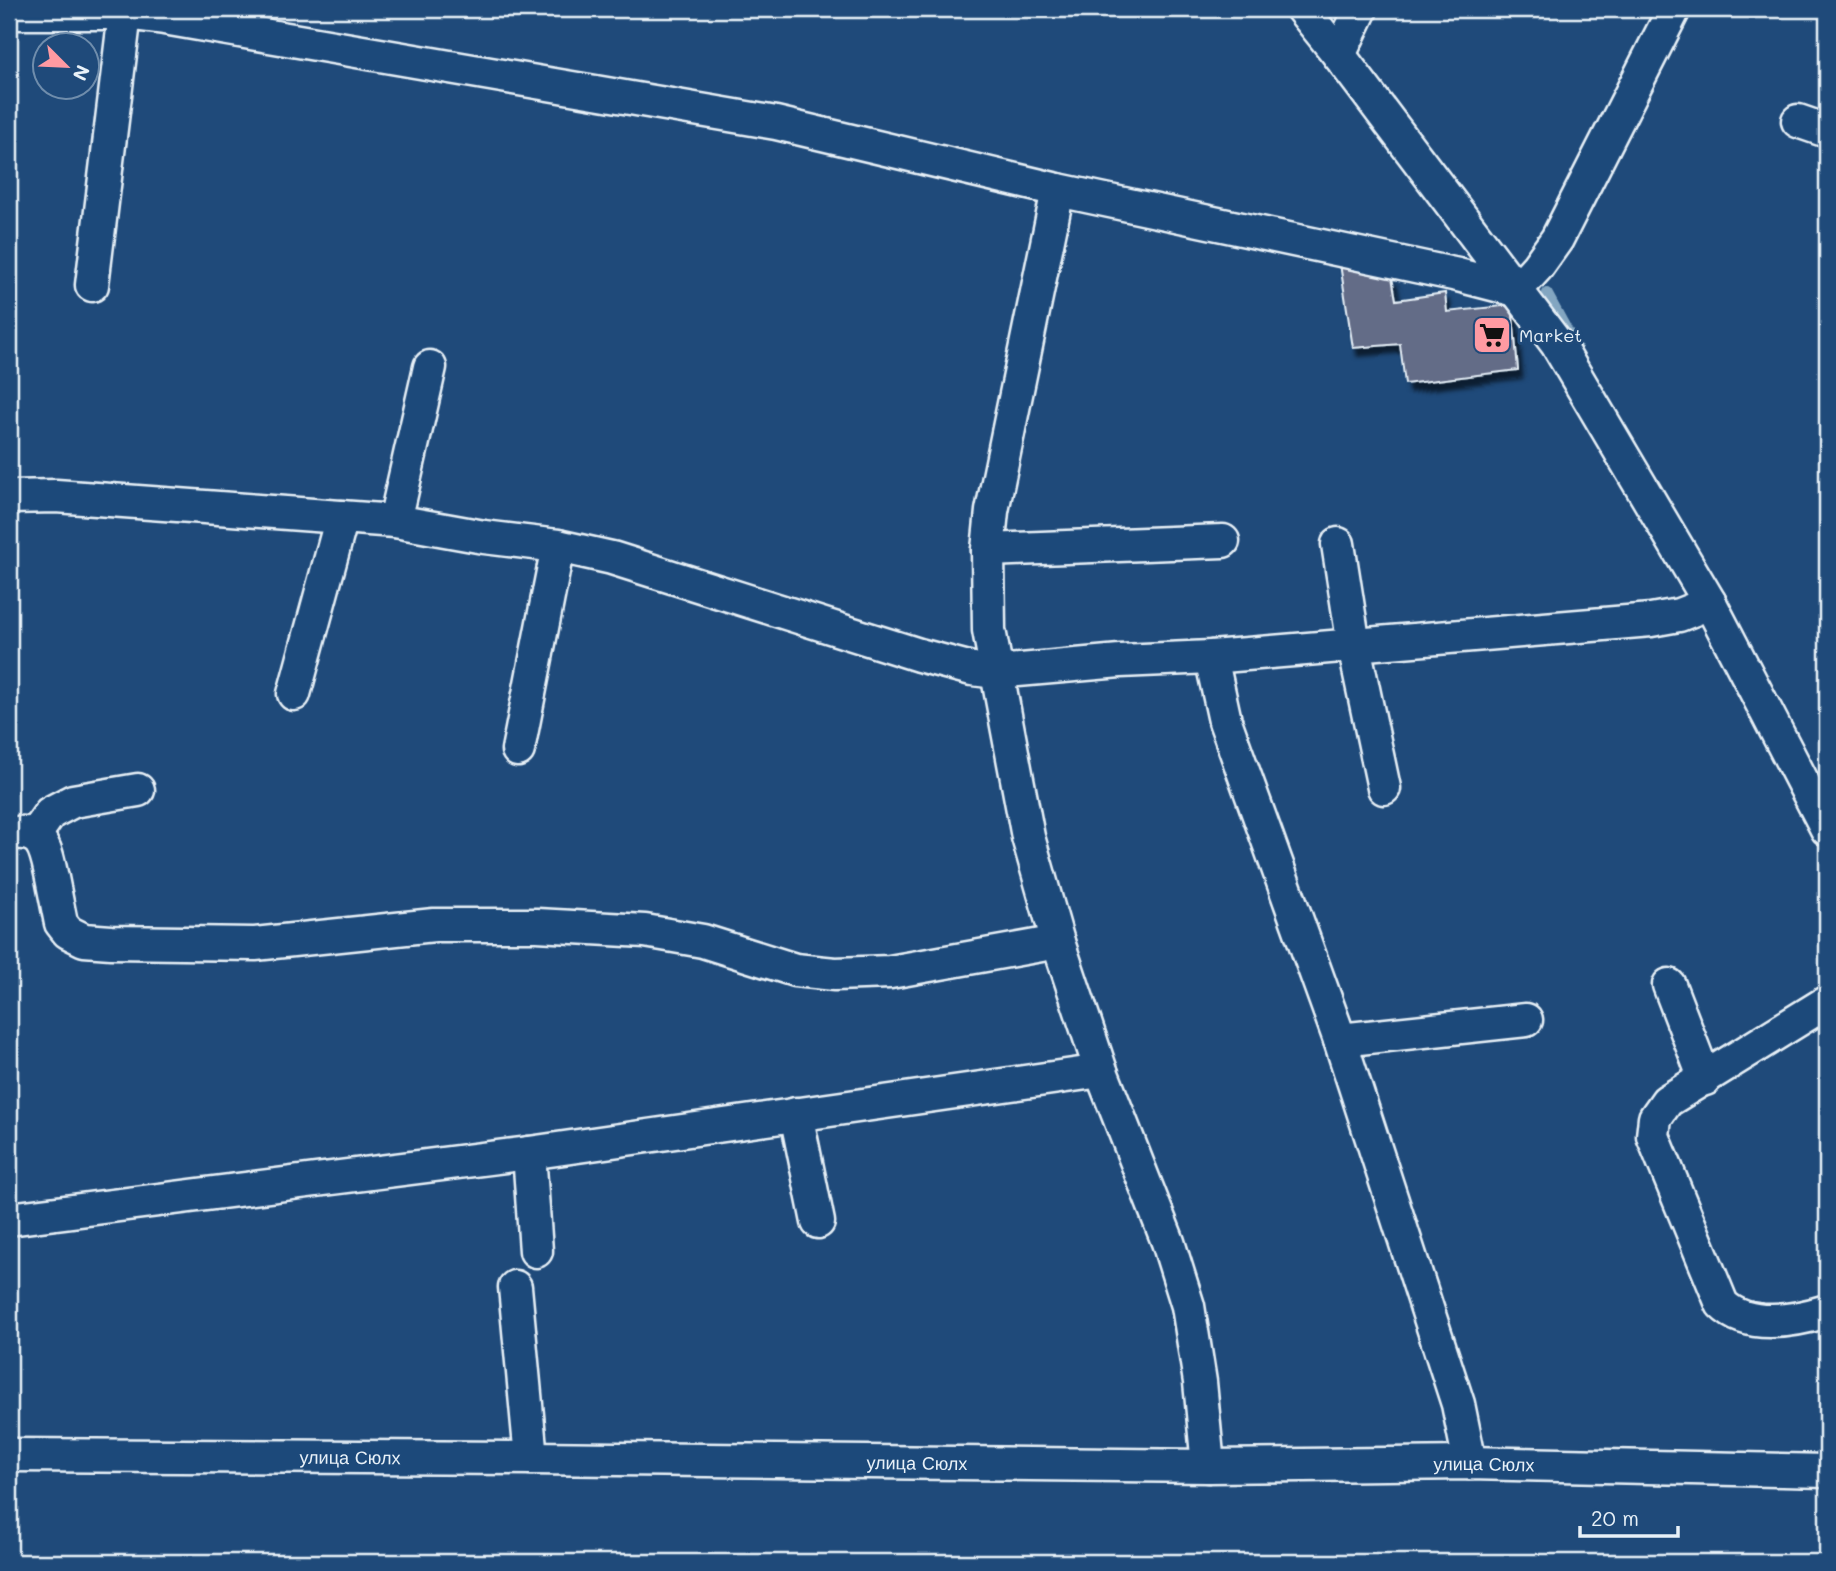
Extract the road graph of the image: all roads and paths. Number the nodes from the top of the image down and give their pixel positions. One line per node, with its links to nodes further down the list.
1 (1302, 9): 6 (street)
2 (1361, 9): 6 (street)
3 (1674, 9): 9 (street)
4 (9, 13): 5 (street)
5 (125, 13): 7 (street); 8 (street)
6 (1339, 55): 9 (street)
7 (1058, 190): 9 (street); 17 (street)
8 (92, 285)
9 (1516, 290): 18 (street)
10 (430, 366): 13 (street)
11 (9, 497): 12 (street)
12 (342, 517): 13 (street); 22 (street)
13 (395, 521): 16 (street)
14 (1223, 541): 17 (street)
15 (1339, 544): 19 (street)
16 (558, 546): 21 (street); 23 (street)
17 (988, 550): 21 (street)
18 (1710, 603): 19 (street); 26 (street)
19 (1354, 646): 20 (street); 24 (street)
20 (1211, 657): 21 (street); 32 (street)
21 (997, 672): 28 (street)
22 (294, 694)
23 (519, 750)
24 (1384, 788)
25 (138, 790): 27 (street)
26 (1827, 829)
27 (22, 835): 28 (street)
28 (1058, 942): 33 (street)
29 (1669, 985): 34 (street)
30 (1827, 1002): 34 (street)
31 (1526, 1020): 32 (street)
32 (1340, 1040): 44 (street)
33 (1101, 1071): 35 (street); 45 (street)
34 (1704, 1079): 41 (street)
35 (796, 1114): 36 (street); 38 (street)
36 (529, 1153): 37 (street); 39 (street)
37 (9, 1219)
38 (818, 1222)
39 (536, 1251)
40 (515, 1287): 43 (street)
41 (1827, 1311)
42 (9, 1455): 43 (street, улица Сюлх)
43 (531, 1458): 45 (street, улица Сюлх)
44 (1470, 1463): 45 (street, улица Сюлх); 46 (street, улица Сюлх)
45 (1208, 1466)
46 (1827, 1471)

